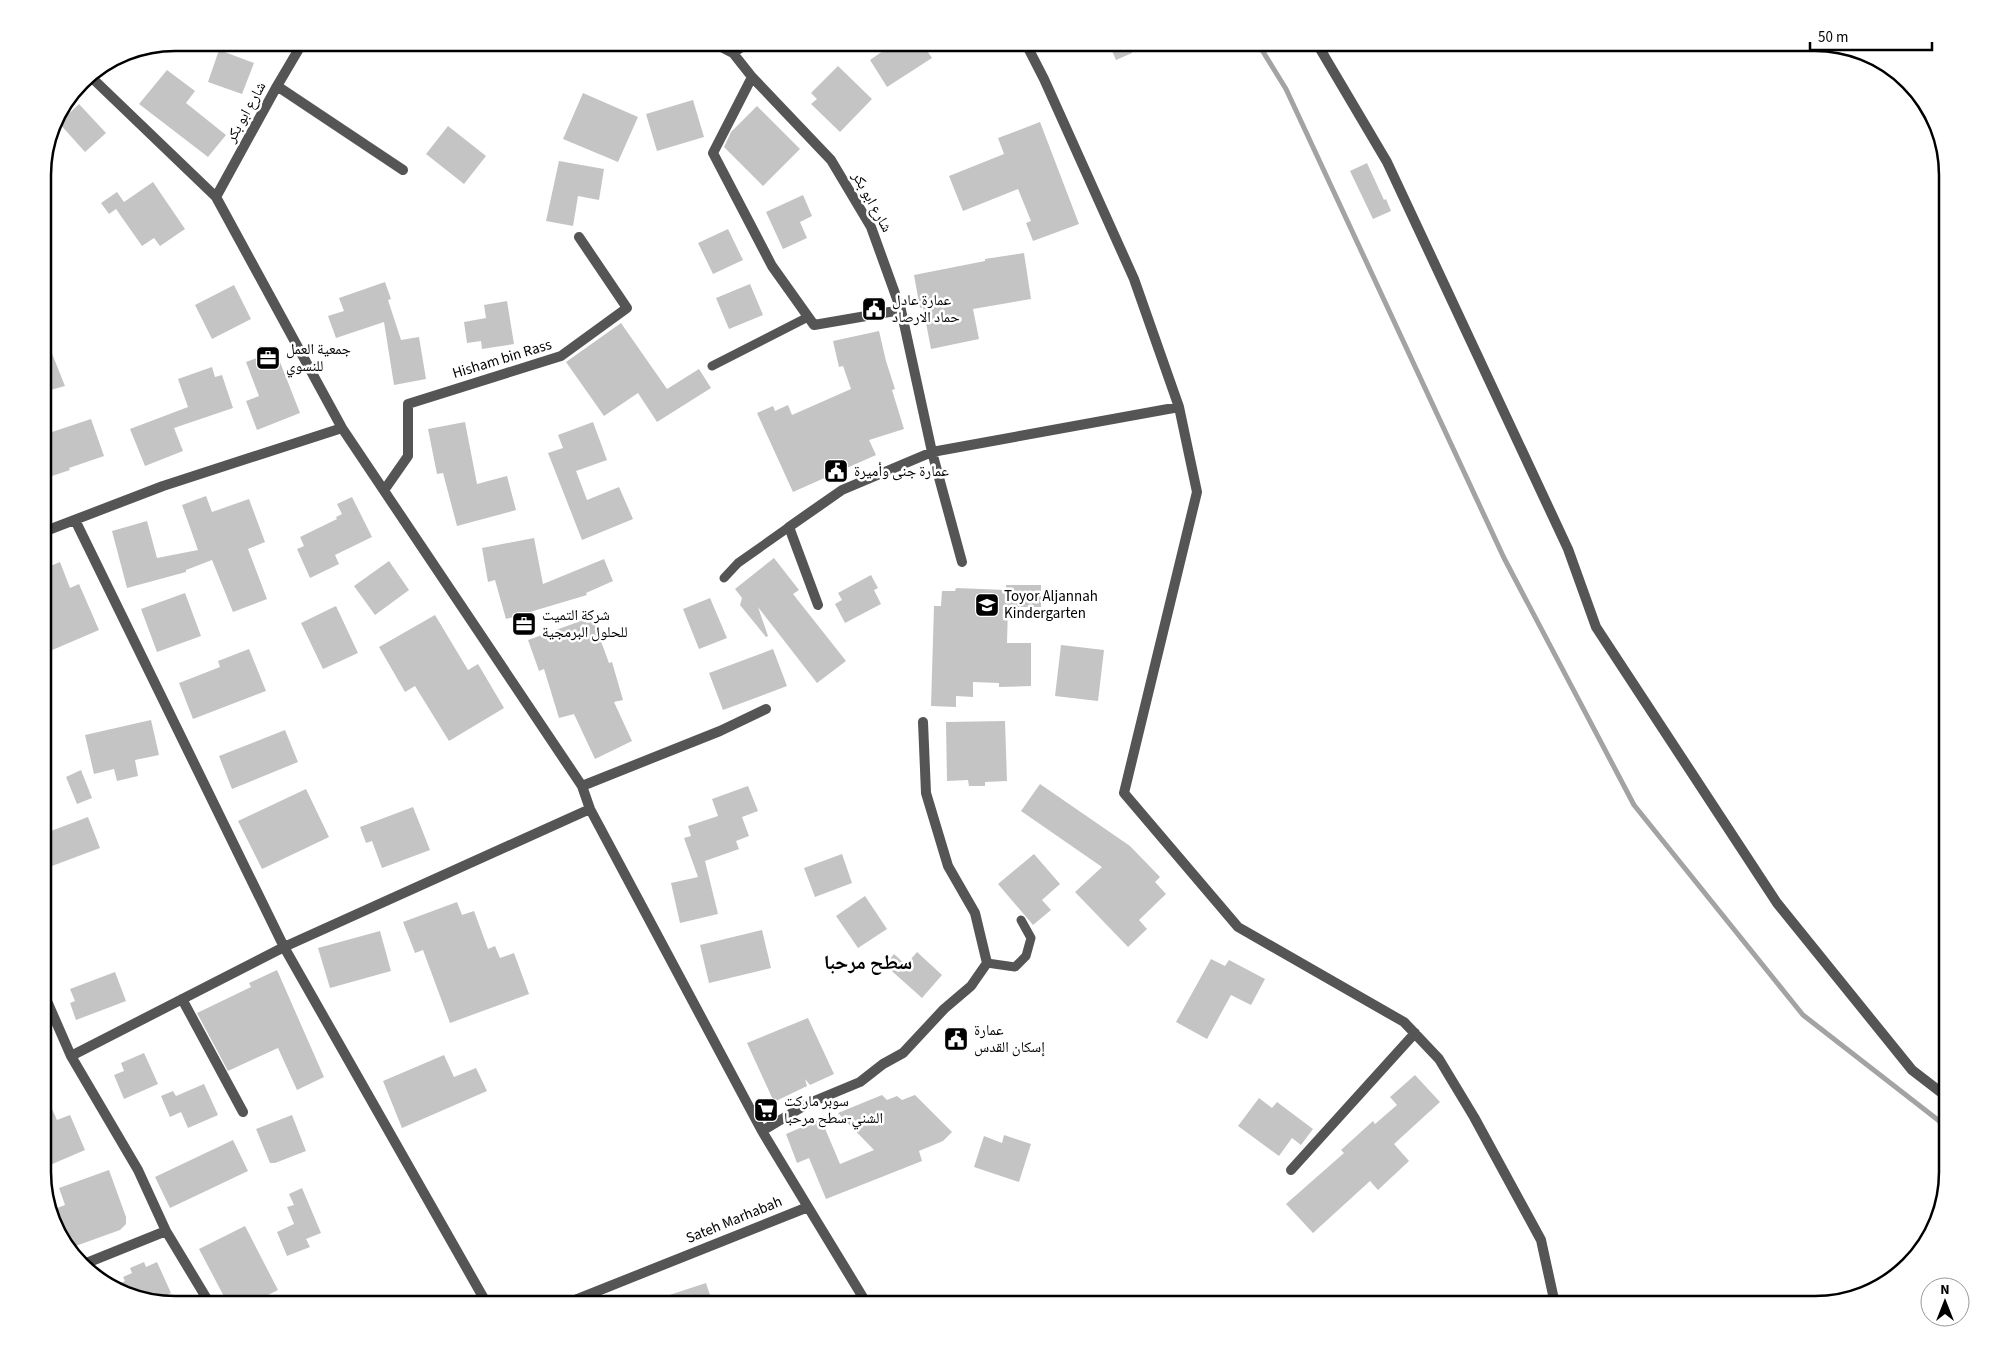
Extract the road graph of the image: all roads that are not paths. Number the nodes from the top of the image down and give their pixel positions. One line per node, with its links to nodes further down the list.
1 (298, 51): 9 (street, شارع ابو بكر)
2 (729, 51): 6 (street, شارع ابو بكر)
3 (736, 51): 6 (street)
4 (1030, 51): 16 (street)
5 (1321, 51): 37 (street)
6 (733, 53): 7 (street, شارع ابو بكر)
7 (752, 78): 13 (street, شارع ابو بكر); 14 (street)
8 (95, 81): 11 (street)
9 (277, 86): 10 (street); 11 (street, شارع ابو بكر)
10 (403, 170)
11 (216, 197): 17 (street)
12 (579, 237): 19 (street, Hisham bin Rass)
13 (901, 310): 14 (street); 18 (street, شارع ابو بكر)
14 (808, 317): 15 (lane)
15 (712, 366)
16 (1179, 407): 18 (street); 35 (street)
17 (342, 428): 19 (street); 20 (street)
18 (932, 452): 21 (street); 23 (street, شارع ابو بكر)
19 (385, 489): 28 (street)
20 (75, 520): 22 (street); 31 (street)
21 (789, 526): 24 (lane); 25 (street)
22 (52, 529)
23 (962, 562)
24 (724, 578)
25 (818, 605)
26 (766, 708): 28 (street)
27 (923, 722): 32 (street)
28 (582, 786): 29 (street)
29 (590, 809): 31 (street); 39 (street)
30 (1021, 920): 32 (lane)
31 (284, 947): 33 (street); 45 (street)
32 (988, 963): 39 (street)
33 (182, 999): 36 (street); 38 (street)
34 (52, 1013): 36 (street)
35 (1415, 1033): 40 (street); 48 (street)
36 (71, 1056): 42 (street)
37 (1939, 1091)
38 (243, 1112)
39 (762, 1131): 41 (street)
40 (1291, 1170)
41 (808, 1207): 46 (street, Sateh Marhabah); 47 (street)
42 (166, 1231): 43 (street); 44 (street)
43 (91, 1261)
44 (205, 1296)
45 (481, 1296)
46 (584, 1296)
47 (865, 1296)
48 (1553, 1296)

